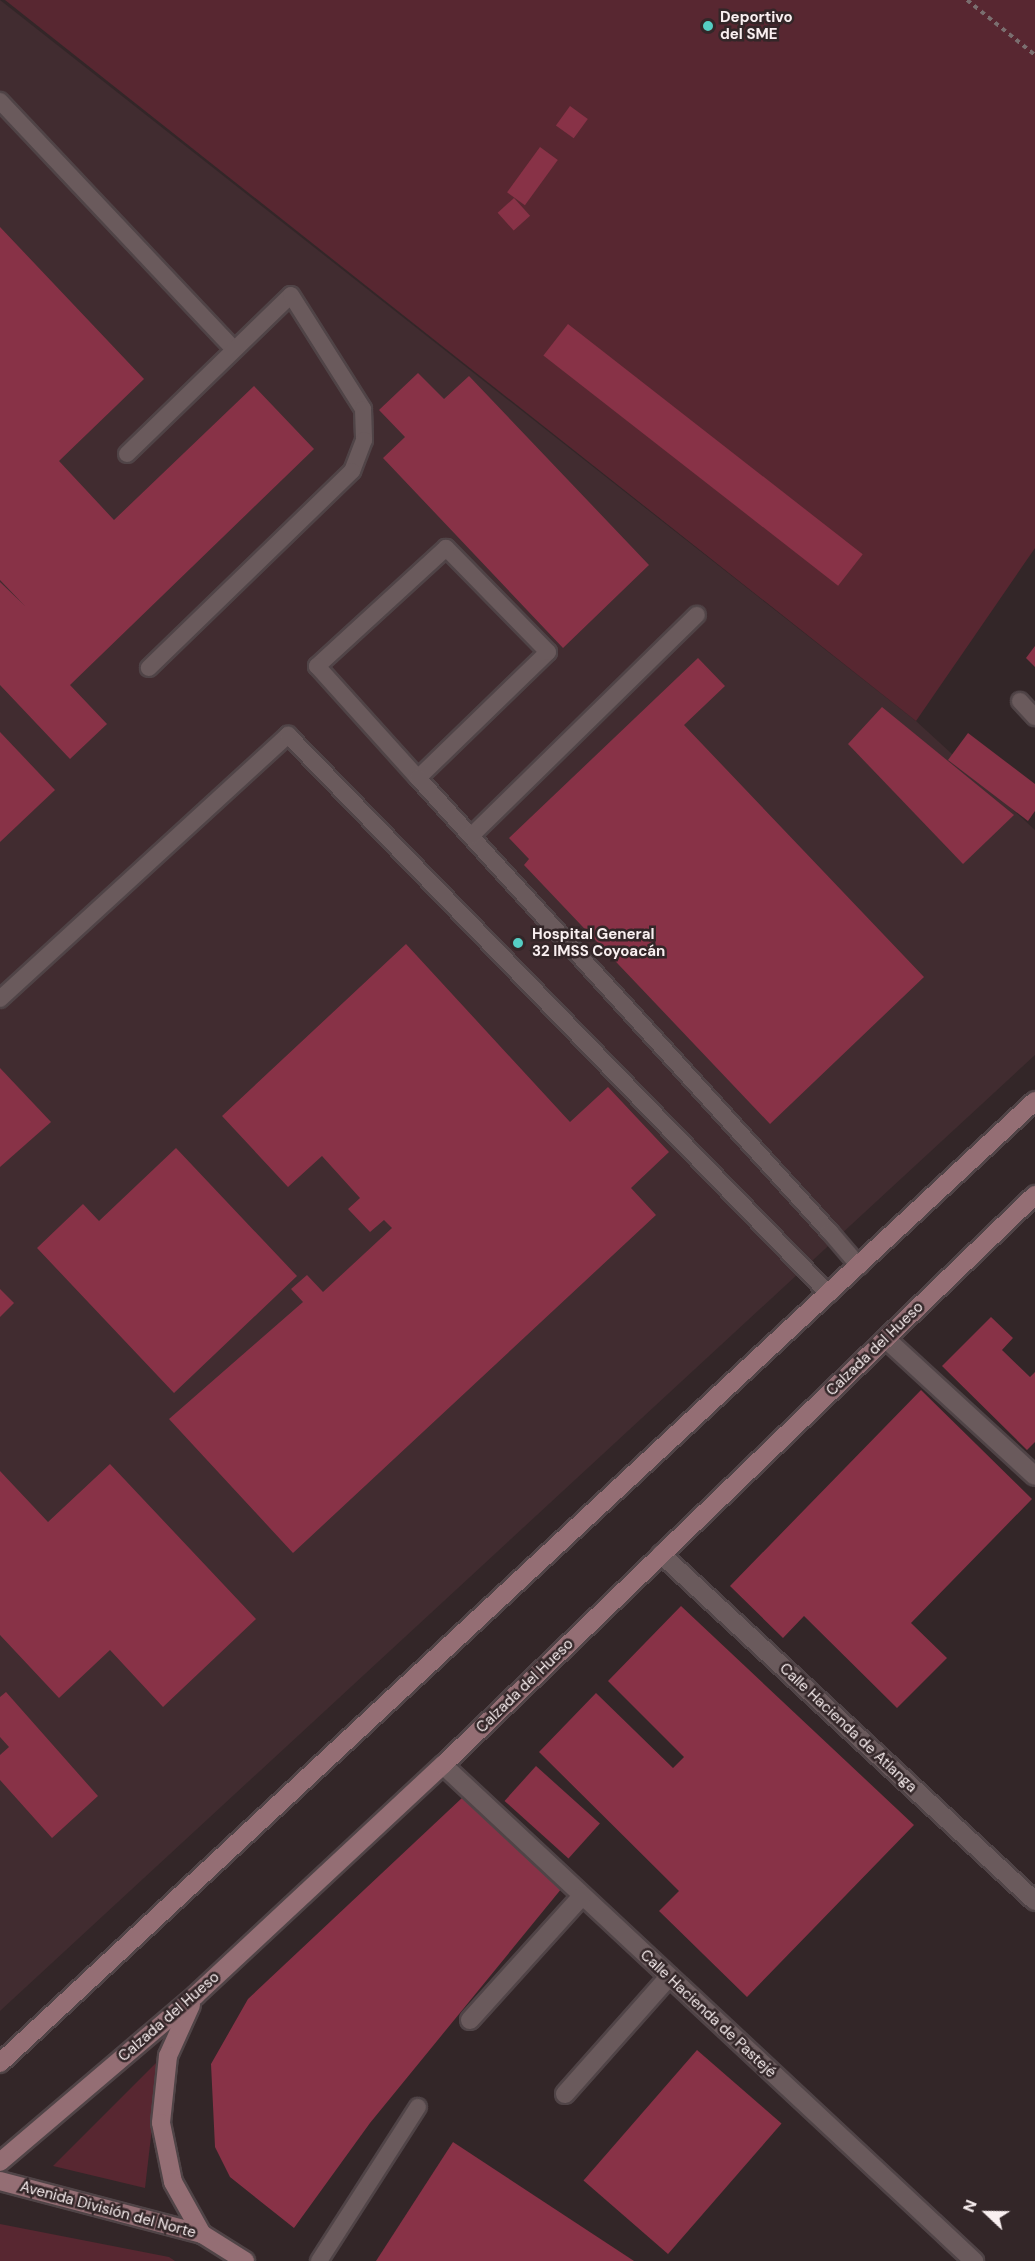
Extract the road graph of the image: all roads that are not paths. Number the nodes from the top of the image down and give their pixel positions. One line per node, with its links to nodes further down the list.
1 (0, 101): 2 (lane)
2 (234, 350): 3 (lane); 5 (lane)
3 (127, 454)
4 (697, 615): 9 (lane)
5 (149, 668)
6 (1020, 701): 7 (lane)
7 (1035, 717)
8 (418, 778): 8 (lane); 9 (lane)
9 (471, 836): 13 (lane)
10 (0, 999): 14 (lane)
11 (1035, 1101): 13 (main road)
12 (1035, 1195): 15 (main road, Calzada del Hueso)
13 (859, 1266): 14 (main road)
14 (829, 1294): 24 (main road)
15 (886, 1339): 16 (street); 17 (main road, Calzada del Hueso)
16 (1035, 1476)
17 (661, 1554): 18 (main road, Calzada del Hueso); 20 (street, Calle Hacienda de Atlanga)
18 (443, 1766): 19 (street, Calle Hacienda de Pastejé); 22 (main road, Calzada del Hueso)
19 (582, 1896): 21 (street, Calle Hacienda de Pastejé); 23 (street)
20 (1035, 1901)
21 (669, 1977): 25 (street); 32 (street, Calle Hacienda de Pastejé)
22 (196, 1995): 27 (main road, Calzada del Hueso); 29 (main road)
23 (470, 2020)
24 (0, 2063)
25 (565, 2094)
26 (418, 2107): 31 (lane)
27 (0, 2162)
28 (0, 2181): 29 (main road, Avenida División del Norte)
29 (202, 2234): 30 (main road, Avenida División del Norte)
30 (245, 2261)
31 (319, 2261)
32 (974, 2261)

